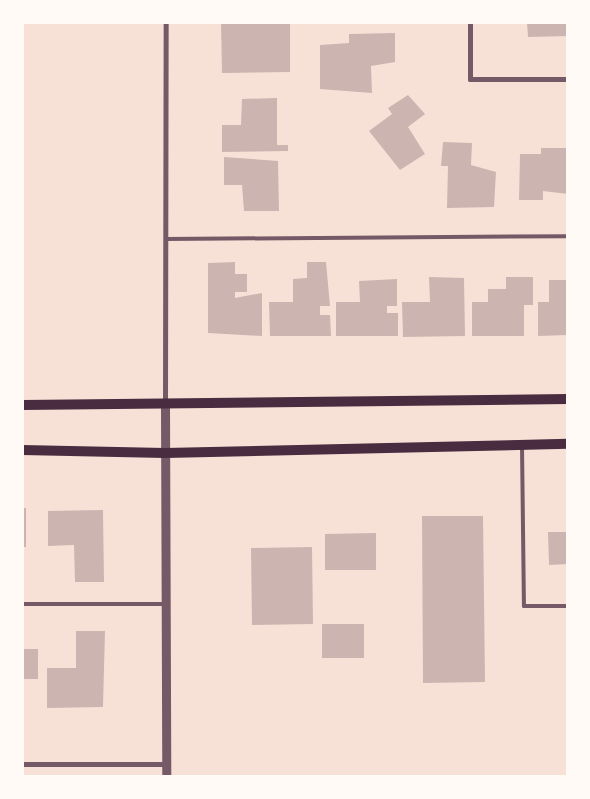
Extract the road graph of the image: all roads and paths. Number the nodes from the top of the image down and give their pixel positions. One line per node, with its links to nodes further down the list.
1 (166, 22): 5 (street)
2 (470, 22): 3 (street)
3 (568, 79)
4 (568, 236): 5 (lane)
5 (166, 239): 8 (street)
6 (568, 399): 8 (main road)
7 (22, 405): 8 (main road)
8 (165, 405): 12 (street)
9 (568, 444): 10 (main road)
10 (522, 445): 12 (main road); 15 (lane)
11 (22, 450): 12 (main road)
12 (165, 453): 14 (street)
13 (22, 604): 14 (lane)
14 (165, 604): 17 (street)
15 (568, 606)
16 (22, 764): 17 (street)
17 (166, 764): 18 (street)
18 (166, 776)

